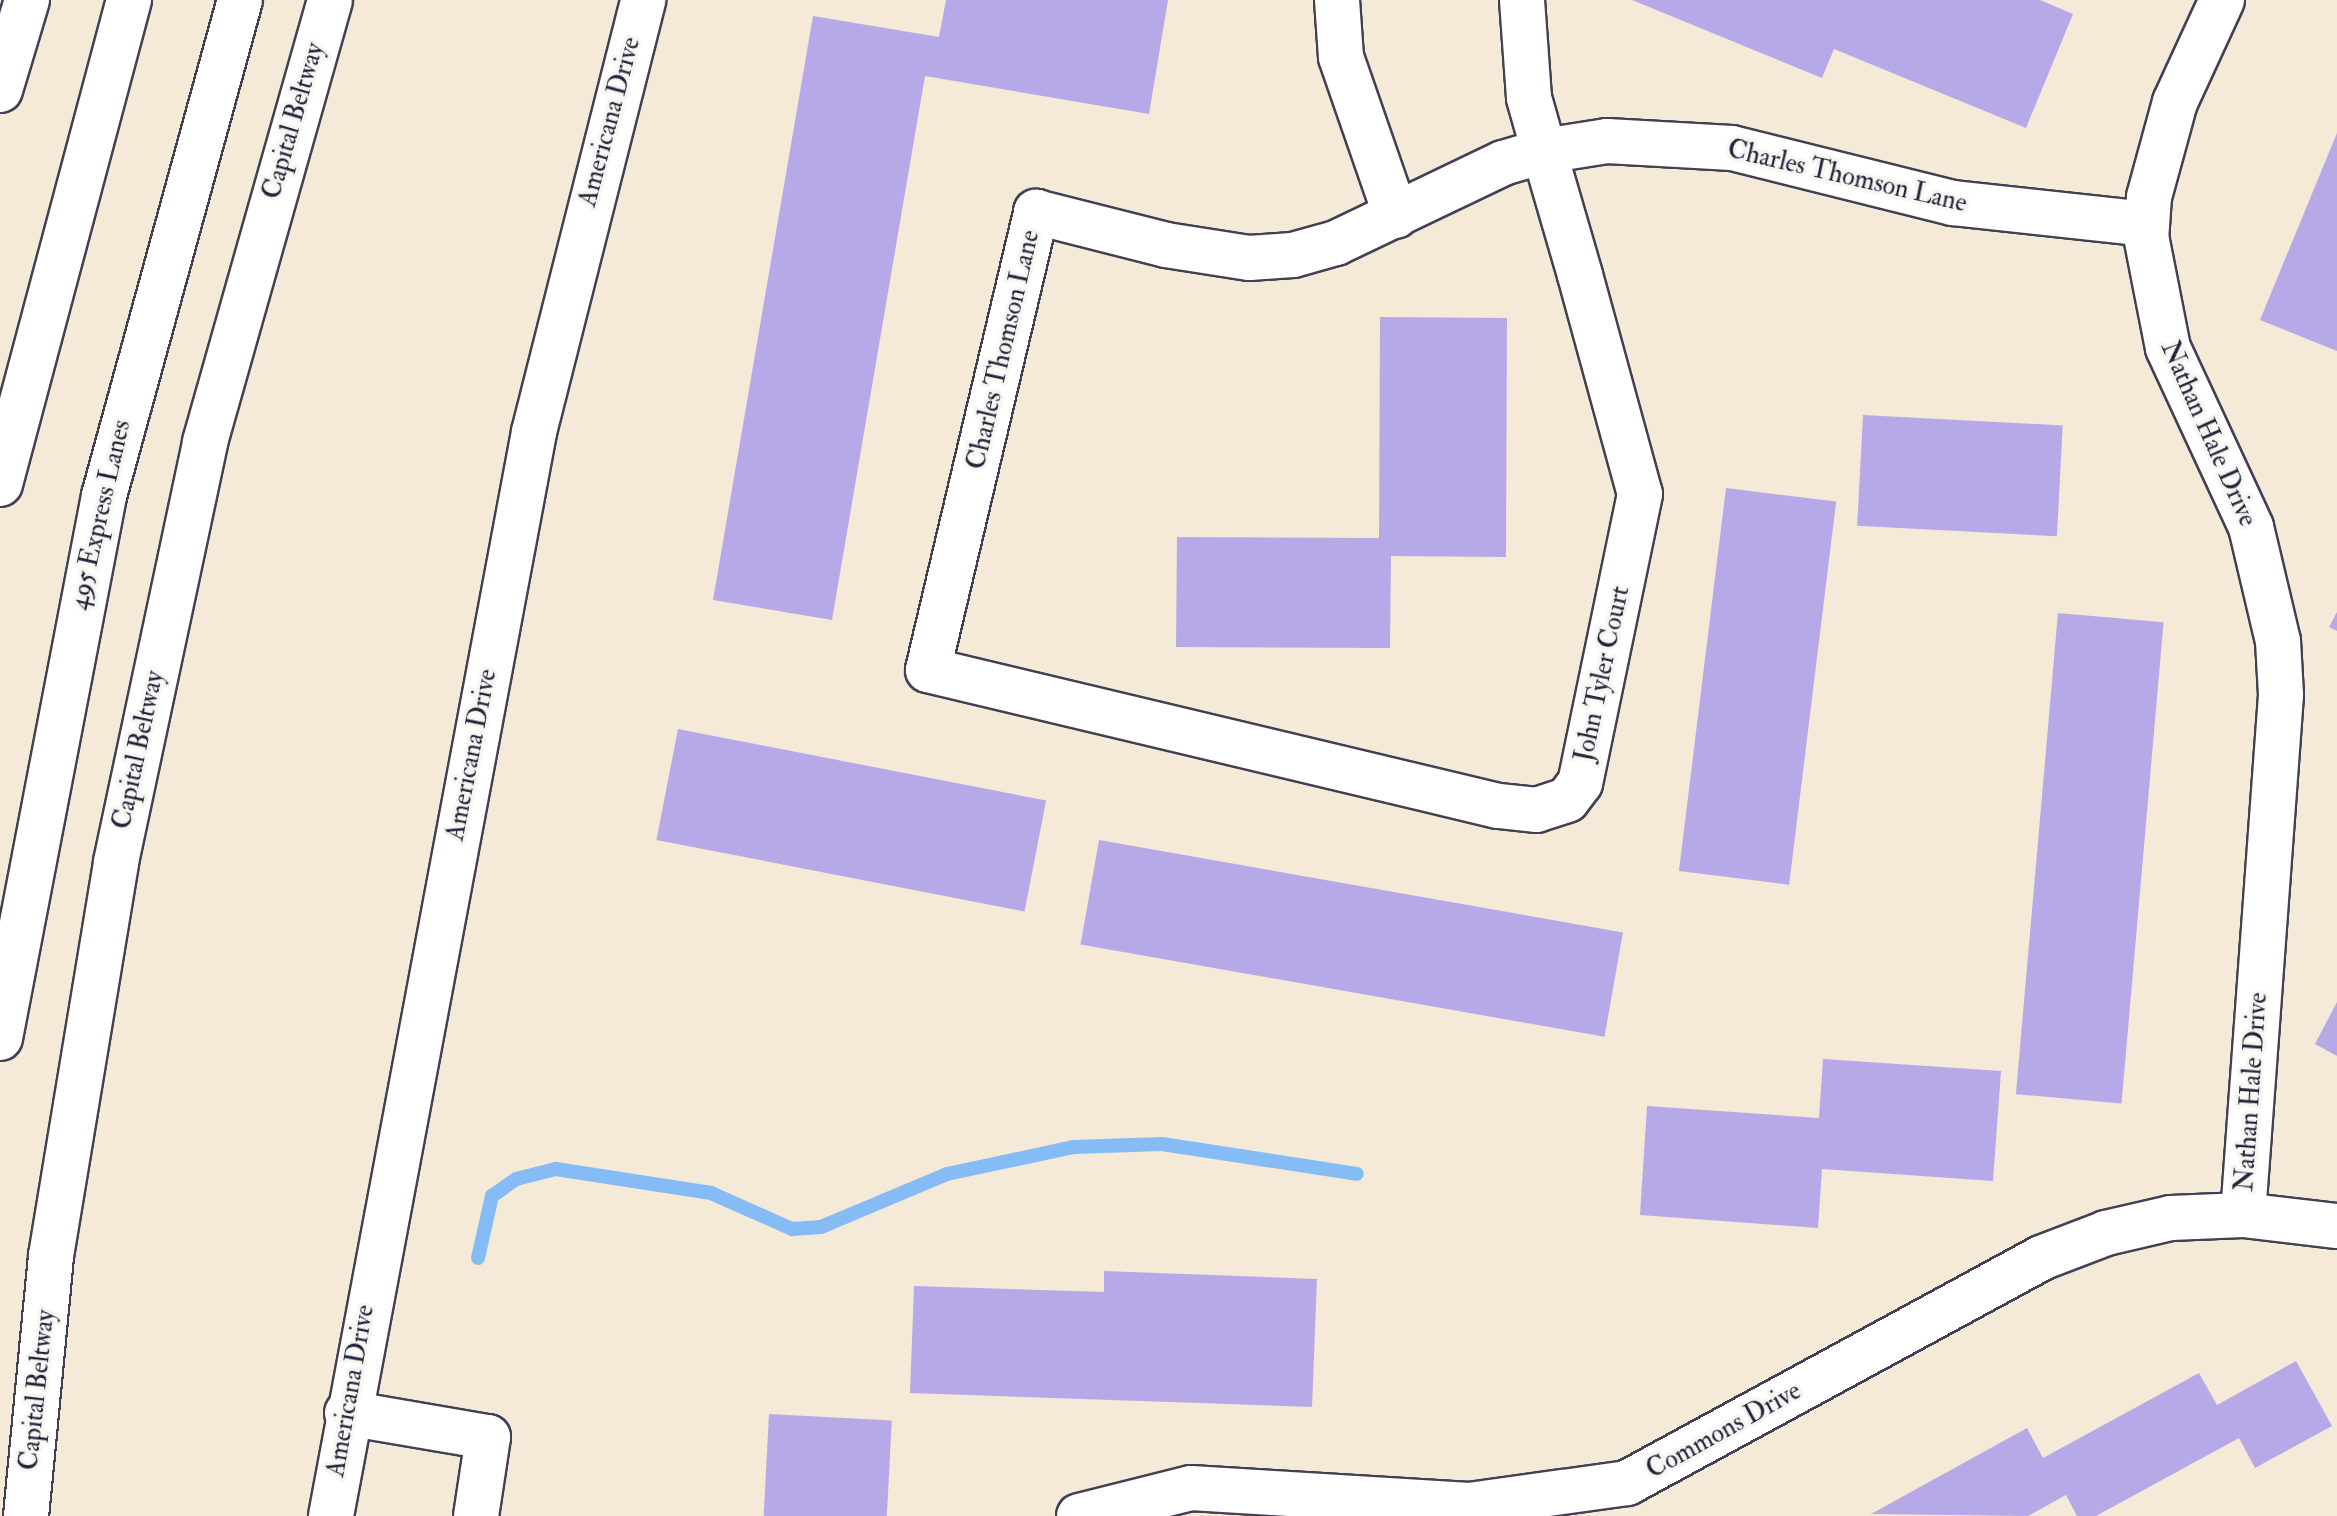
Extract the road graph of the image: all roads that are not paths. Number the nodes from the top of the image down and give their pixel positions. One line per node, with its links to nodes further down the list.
1 (27, 0): 9 (main road)
2 (129, 0): 13 (main road)
3 (240, 0): 15 (main road, 495 Express Lanes)
4 (330, 0): 19 (main road, Capital Beltway)
5 (643, 0): 18 (main road, Americana Drive)
6 (1337, 0): 11 (main road)
7 (1522, 0): 10 (main road, John Tyler Court)
8 (2222, 0): 12 (main road, Nathan Hale Drive)
9 (0, 90)
10 (1544, 151): 11 (main road, Charles Thomson Lane); 12 (main road, Charles Thomson Lane); 14 (main road, John Tyler Court)
11 (1396, 216): 14 (main road, Charles Thomson Lane)
12 (2147, 224): 16 (main road, Nathan Hale Drive)
13 (0, 484)
14 (928, 670)
15 (0, 1038)
16 (2243, 1215): 17 (main road, Commons Drive); 22 (main road, Commons Drive)
17 (2337, 1226)
18 (347, 1413): 20 (main road, Americana Drive); 21 (main road)
19 (26, 1516)
20 (331, 1516)
21 (476, 1516)
22 (1079, 1516)

